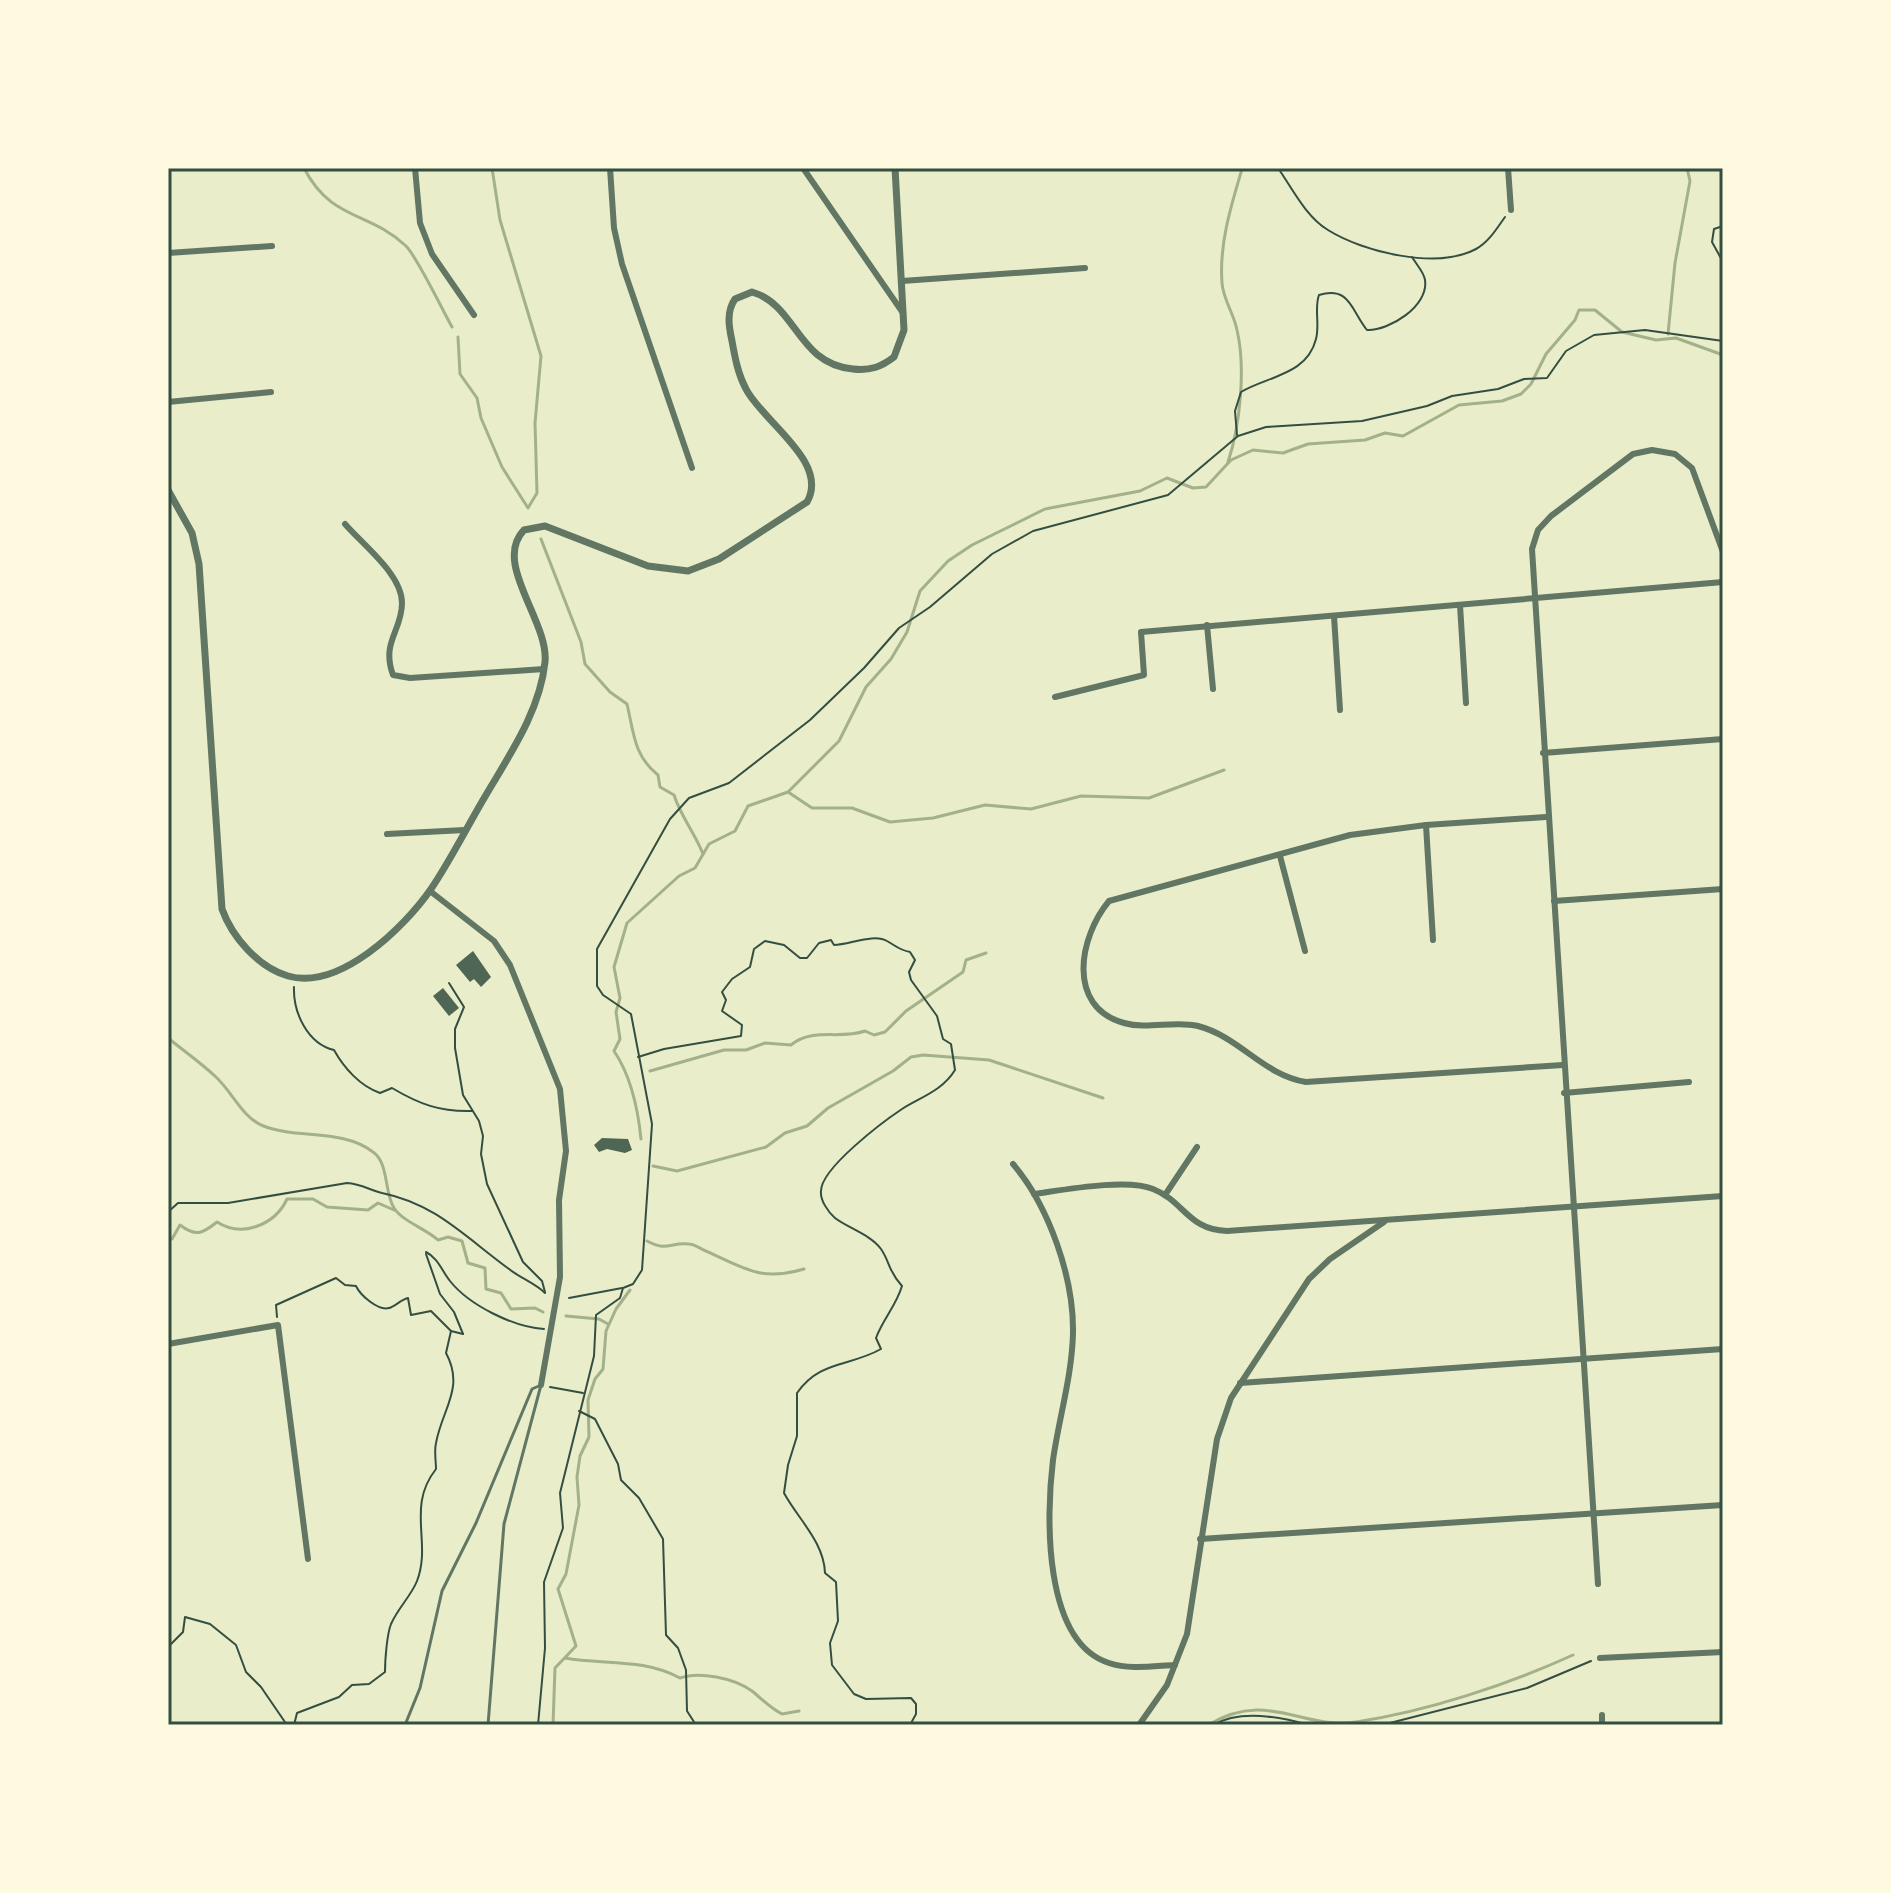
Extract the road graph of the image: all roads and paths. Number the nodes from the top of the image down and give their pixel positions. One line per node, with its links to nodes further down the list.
1 (415, 168): 16 (street)
2 (610, 168): 21 (street)
3 (803, 168): 15 (street)
4 (895, 168): 14 (street)
5 (1278, 168): 11 (path)
6 (1508, 168): 7 (street)
7 (1511, 210): 11 (path)
8 (1723, 226): 12 (path)
9 (272, 246): 10 (street)
10 (168, 253)
11 (1412, 257): 20 (path)
12 (1723, 262)
13 (1085, 268): 14 (street)
14 (902, 281): 15 (street)
15 (904, 314): 30 (street)
16 (474, 315)
17 (1723, 341): 20 (path)
18 (271, 392): 19 (street)
19 (168, 402)
20 (1238, 436): 49 (path)
21 (692, 468)
22 (168, 490): 47 (street)
23 (345, 524): 30 (street)
24 (1723, 552): 26 (street)
25 (1723, 582): 26 (street)
26 (1535, 599): 27 (street); 36 (street)
27 (1460, 605): 28 (street); 33 (street)
28 (1334, 616): 29 (street); 34 (street)
29 (1207, 625): 31 (street); 32 (street)
30 (544, 669): 39 (street)
31 (1213, 689)
32 (1055, 697)
33 (1466, 703)
34 (1340, 710)
35 (1723, 739): 36 (street)
36 (1543, 753): 37 (street)
37 (1546, 817): 38 (street); 44 (street)
38 (1426, 825): 41 (street); 45 (street)
39 (465, 830): 40 (street); 43 (street)
40 (387, 834)
41 (1280, 856): 46 (street); 50 (street)
42 (1723, 889): 44 (street)
43 (430, 891): 47 (street); 71 (street)
44 (1554, 901): 50 (street)
45 (1433, 940)
46 (1305, 951)
47 (297, 978): 53 (path)
48 (449, 983): 53 (path)
49 (638, 1058): 62 (path); 90 (path)
50 (1563, 1065): 52 (street)
51 (1689, 1082): 52 (street)
52 (1564, 1093): 59 (street)
53 (473, 1111): 60 (path)
54 (1197, 1147): 57 (street)
55 (1013, 1164): 56 (street)
56 (1034, 1194): 57 (street); 82 (street)
57 (1165, 1195): 61 (street)
58 (1723, 1196): 59 (street)
59 (1571, 1206): 61 (street); 69 (street)
60 (168, 1212)
61 (1384, 1222): 70 (street)
62 (623, 1288): 63 (path); 72 (path)
63 (569, 1298)
64 (278, 1325): 66 (path); 67 (street); 77 (street)
65 (545, 1329): 66 (path)
66 (451, 1331): 85 (path)
67 (168, 1344)
68 (1723, 1349): 69 (street)
69 (1582, 1357): 70 (street); 75 (street)
70 (1240, 1383): 76 (street)
71 (541, 1385): 72 (path); 86 (lane); 87 (lane)
72 (583, 1393): 73 (path)
73 (578, 1411): 88 (path); 89 (path)
74 (1723, 1505): 75 (street)
75 (1593, 1514): 76 (street); 78 (street)
76 (1200, 1539): 82 (street)
77 (308, 1559)
78 (1598, 1584)
79 (168, 1647): 84 (path)
80 (1723, 1652): 81 (street)
81 (1600, 1658): 94 (path)
82 (1175, 1665): 91 (street)
83 (1602, 1715): 95 (street)
84 (287, 1725)
85 (294, 1725)
86 (405, 1725)
87 (488, 1725)
88 (538, 1725)
89 (696, 1725)
90 (910, 1725)
91 (1139, 1725)
92 (1213, 1725): 93 (path)
93 (1309, 1725)
94 (1382, 1725)
95 (1602, 1725)

